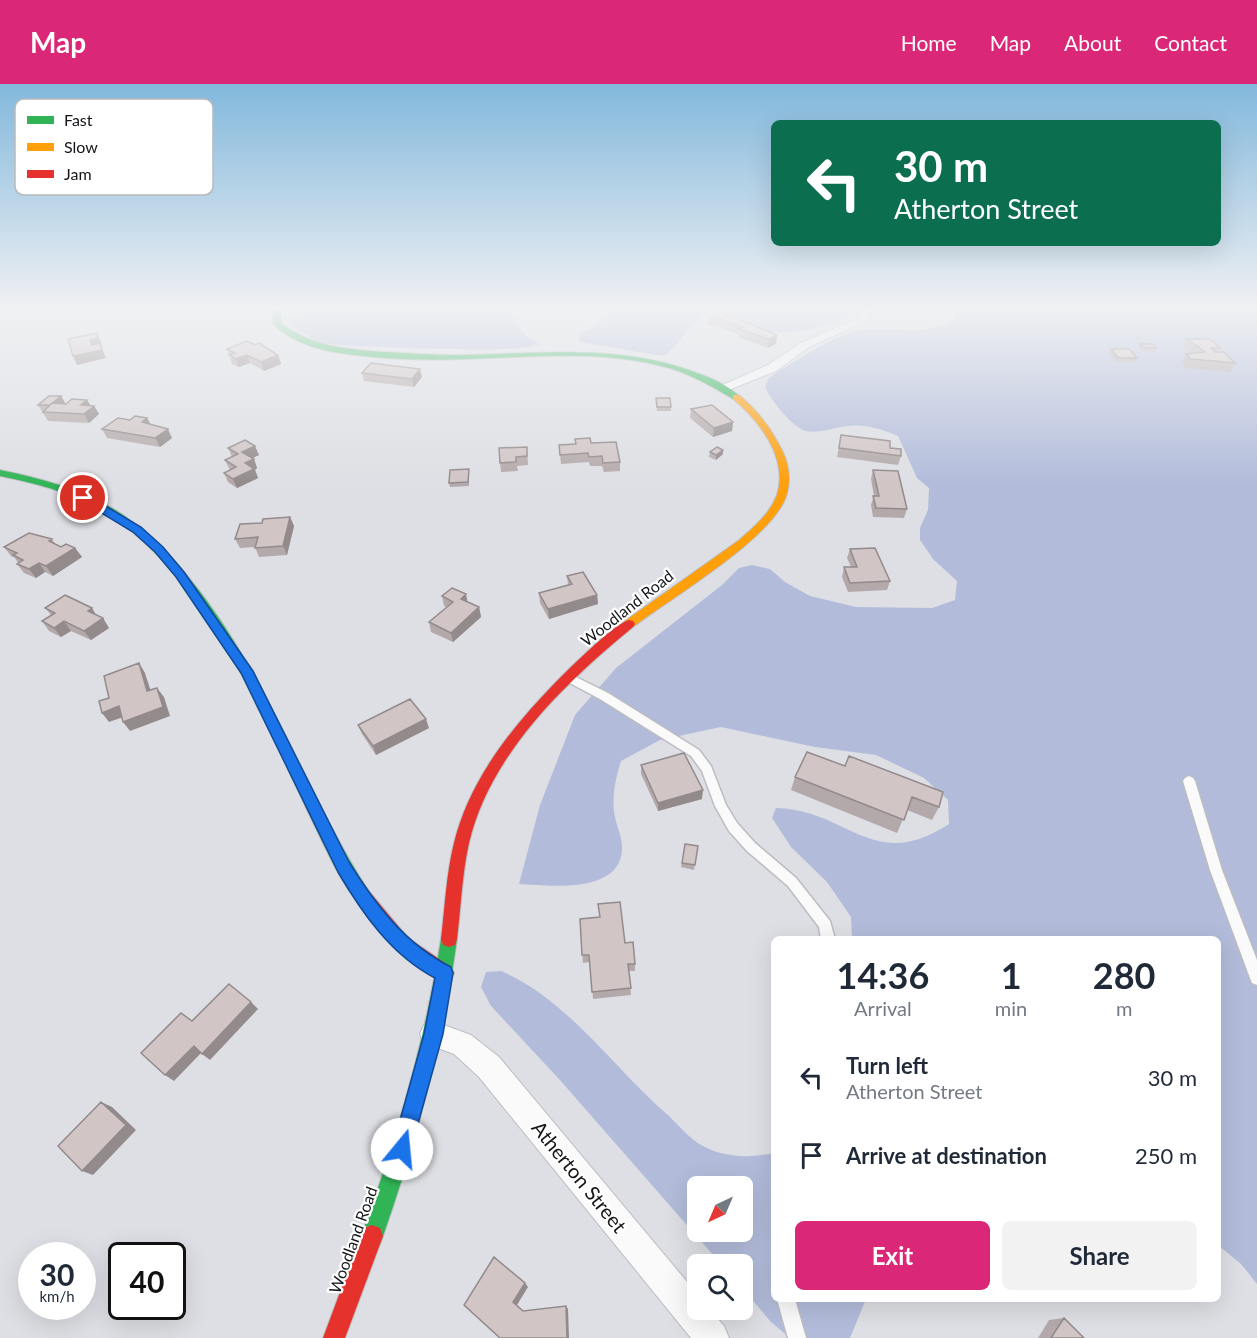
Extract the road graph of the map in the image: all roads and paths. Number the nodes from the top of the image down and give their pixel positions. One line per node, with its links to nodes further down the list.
1 (677, 369): 3 (street, Woodland Road)
2 (771, 369): 3 (street)
3 (722, 388): 5 (street, Woodland Road)
4 (0, 473): 8 (street)
5 (570, 678): 7 (lane); 8 (street, Woodland Road)
6 (1189, 781): 9 (lane)
7 (827, 936)
8 (444, 973): 10 (street, Woodland Road)
9 (1257, 978)
10 (433, 1034): 12 (street, Woodland Road); 13 (street, Atherton Street)
11 (787, 1302): 14 (lane)
12 (334, 1338)
13 (712, 1338)
14 (797, 1338)

